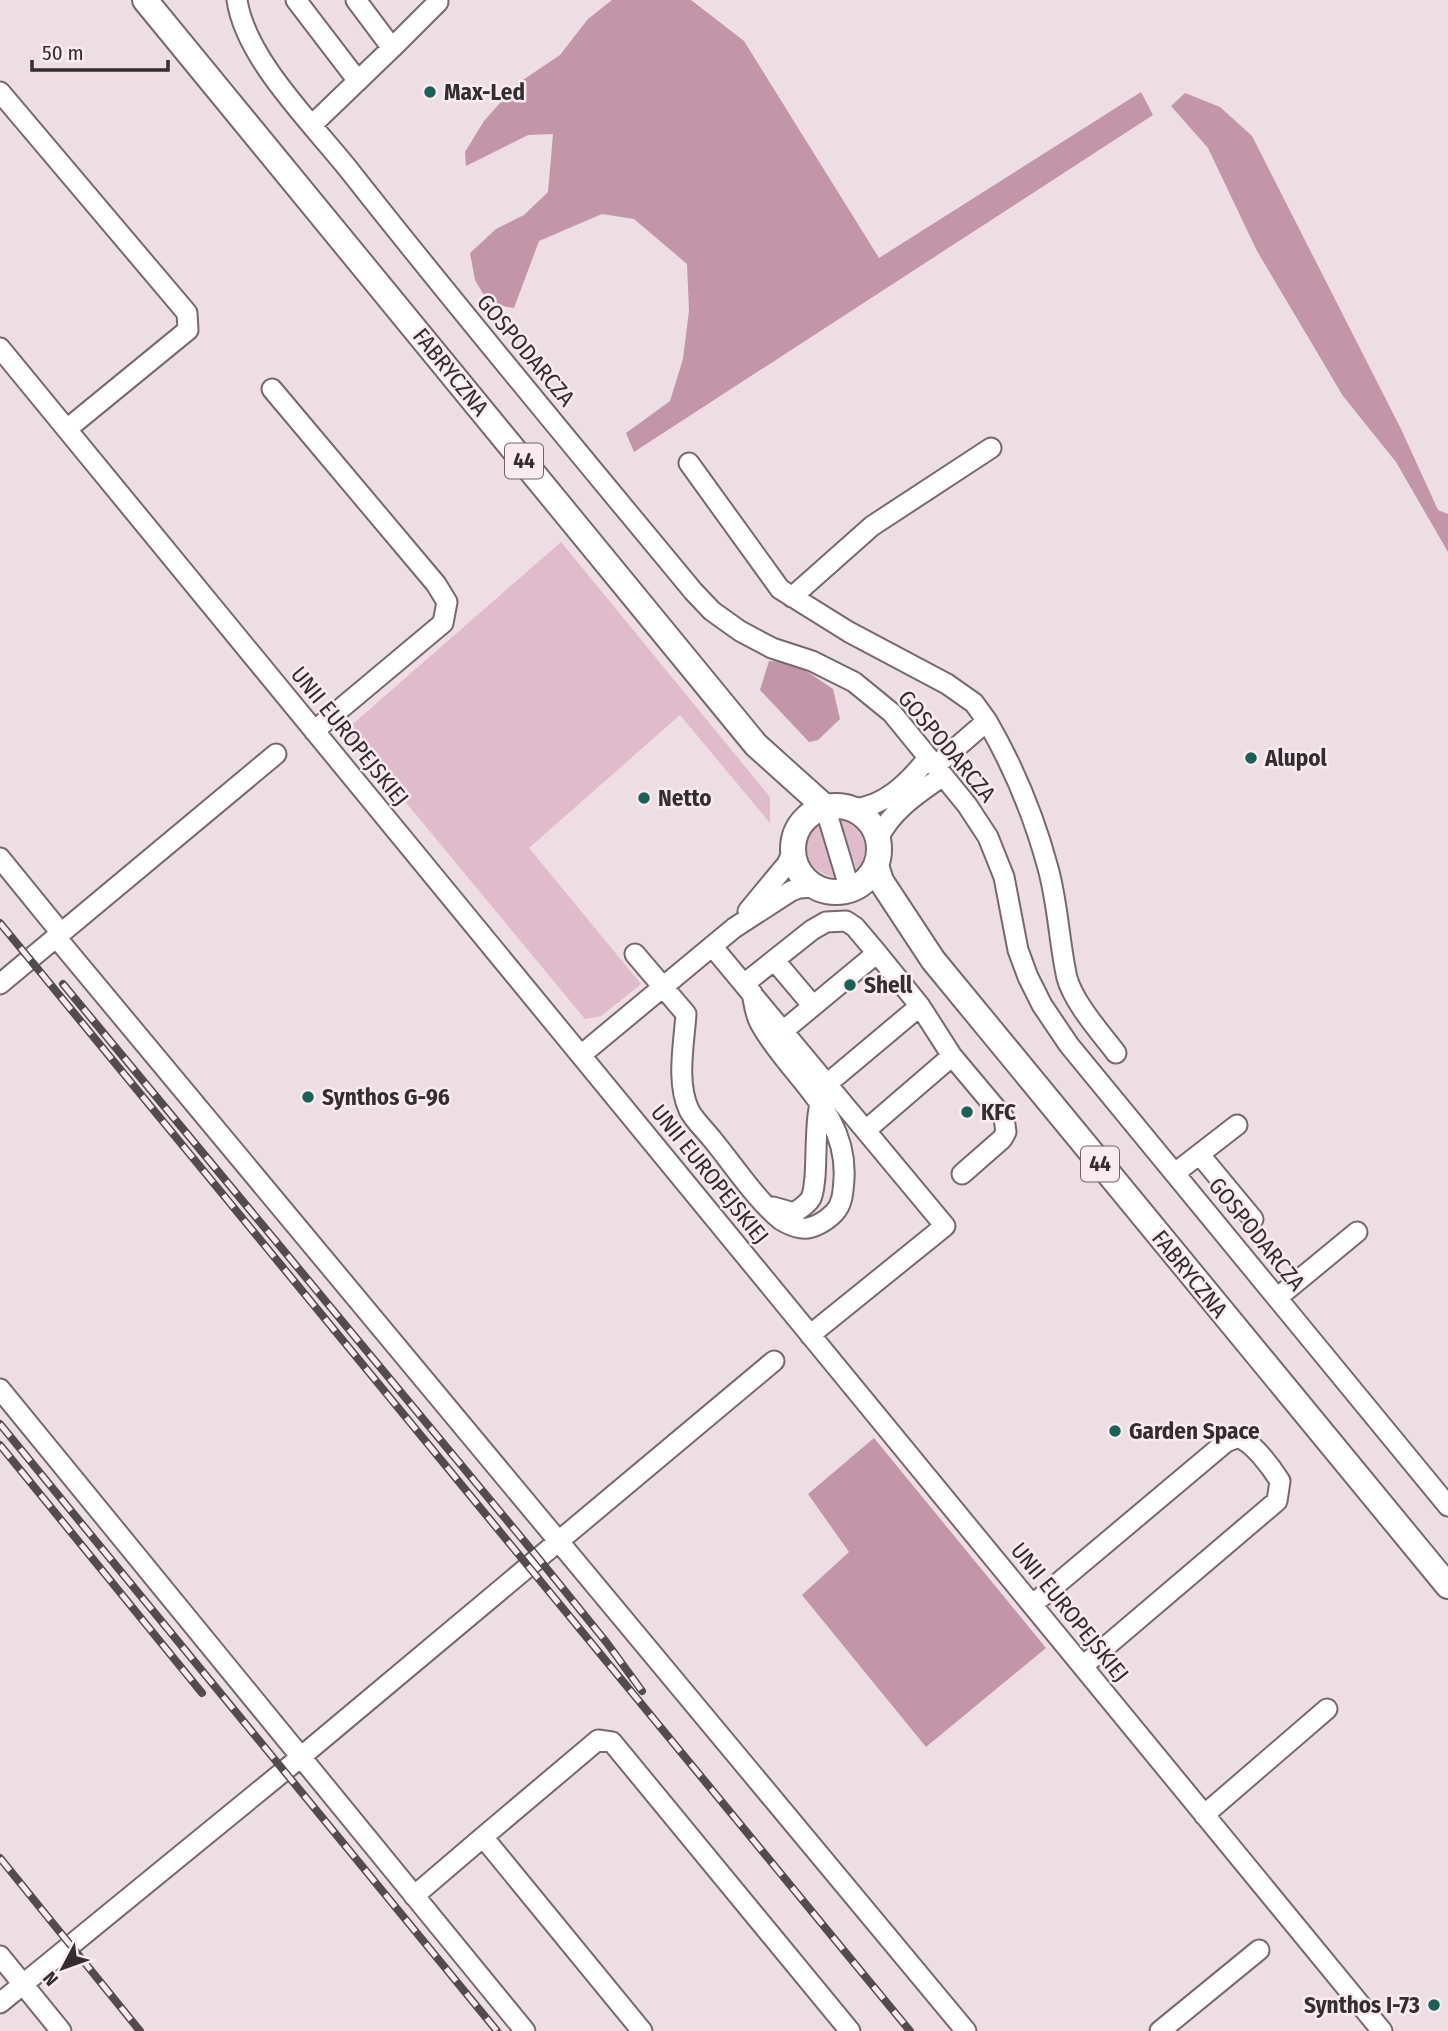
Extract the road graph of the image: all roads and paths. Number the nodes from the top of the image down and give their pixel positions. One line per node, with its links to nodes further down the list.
1 (145, 0): 18 (main road, FABRYCZNA / 44)
2 (237, 0): 9 (street, GOSPODARCZA)
3 (296, 0): 7 (street)
4 (356, 0): 6 (street)
5 (438, 2): 6 (street)
6 (392, 48): 7 (street)
7 (358, 81): 9 (street)
8 (0, 92): 12 (street)
9 (312, 125): 20 (street, GOSPODARCZA)
10 (0, 348): 12 (street, UNII EUROPEJSKIEJ)
11 (272, 389): 17 (street)
12 (67, 429): 17 (street, UNII EUROPEJSKIEJ)
13 (991, 448): 15 (street)
14 (689, 463): 15 (street)
15 (792, 597): 16 (street)
16 (987, 720): 20 (street); 43 (street)
17 (314, 731): 44 (street, UNII EUROPEJSKIEJ)
18 (756, 745): 21 (main road, FABRYCZNA / 44); 23 (main road, FABRYCZNA / 44)
19 (276, 754): 31 (street)
20 (935, 767): 22 (street); 24 (street); 51 (street, GOSPODARCZA)
21 (825, 807): 22 (main road); 23 (main road); 29 (street)
22 (852, 809): 24 (main road)
23 (800, 824): 25 (main road)
24 (878, 839): 27 (main road, 44)
25 (793, 851): 28 (main road); 30 (street)
26 (0, 858): 31 (street)
27 (876, 865): 29 (main road); 35 (main road, FABRYCZNA / 44)
28 (815, 887): 29 (main road, 44); 30 (street)
29 (850, 890): 35 (main road, FABRYCZNA / 44)
30 (734, 928): 32 (street)
31 (59, 935): 37 (street); 61 (street)
32 (712, 946): 38 (street); 39 (street)
33 (877, 953): 36 (street); 40 (street); 41 (street)
34 (635, 954): 38 (street)
35 (933, 960): 62 (main road, FABRYCZNA / 44)
36 (775, 961): 39 (street); 40 (street)
37 (0, 984)
38 (663, 987): 44 (street); 53 (street)
39 (748, 988): 42 (street); 47 (street)
40 (813, 1006): 42 (street)
41 (920, 1006): 45 (street); 46 (street)
42 (783, 1031): 46 (street)
43 (1116, 1053)
44 (581, 1055): 57 (street, UNII EUROPEJSKIEJ)
45 (952, 1056): 49 (street); 52 (street)
46 (827, 1084): 47 (street); 49 (street)
47 (819, 1102): 53 (street); 53 (street)
48 (1237, 1125): 50 (street)
49 (866, 1130): 57 (street)
50 (1199, 1155): 51 (street); 54 (street)
51 (1175, 1173): 56 (street, GOSPODARCZA)
52 (962, 1174)
53 (766, 1204)
54 (1253, 1219)
55 (1357, 1232): 56 (street)
56 (1277, 1298): 60 (street, GOSPODARCZA)
57 (810, 1335): 63 (street, UNII EUROPEJSKIEJ)
58 (774, 1361): 61 (street)
59 (0, 1389): 66 (street)
60 (1448, 1506)
61 (559, 1543): 66 (street); 78 (street)
62 (1448, 1586)
63 (1032, 1605): 64 (street, UNII EUROPEJSKIEJ); 64 (street)
64 (1083, 1666): 67 (street, UNII EUROPEJSKIEJ)
65 (1328, 1709): 67 (street)
66 (300, 1757): 69 (street); 72 (street)
67 (1204, 1815): 80 (street, UNII EUROPEJSKIEJ)
68 (483, 1837): 69 (street); 76 (street); 77 (street)
69 (414, 1896): 75 (street)
70 (1259, 1950): 79 (street)
71 (0, 1956): 72 (street)
72 (23, 1984): 73 (street); 74 (street)
73 (0, 2003)
74 (61, 2031)
75 (525, 2031)
76 (642, 2031)
77 (850, 2031)
78 (965, 2031)
79 (1160, 2031)
80 (1382, 2031)

